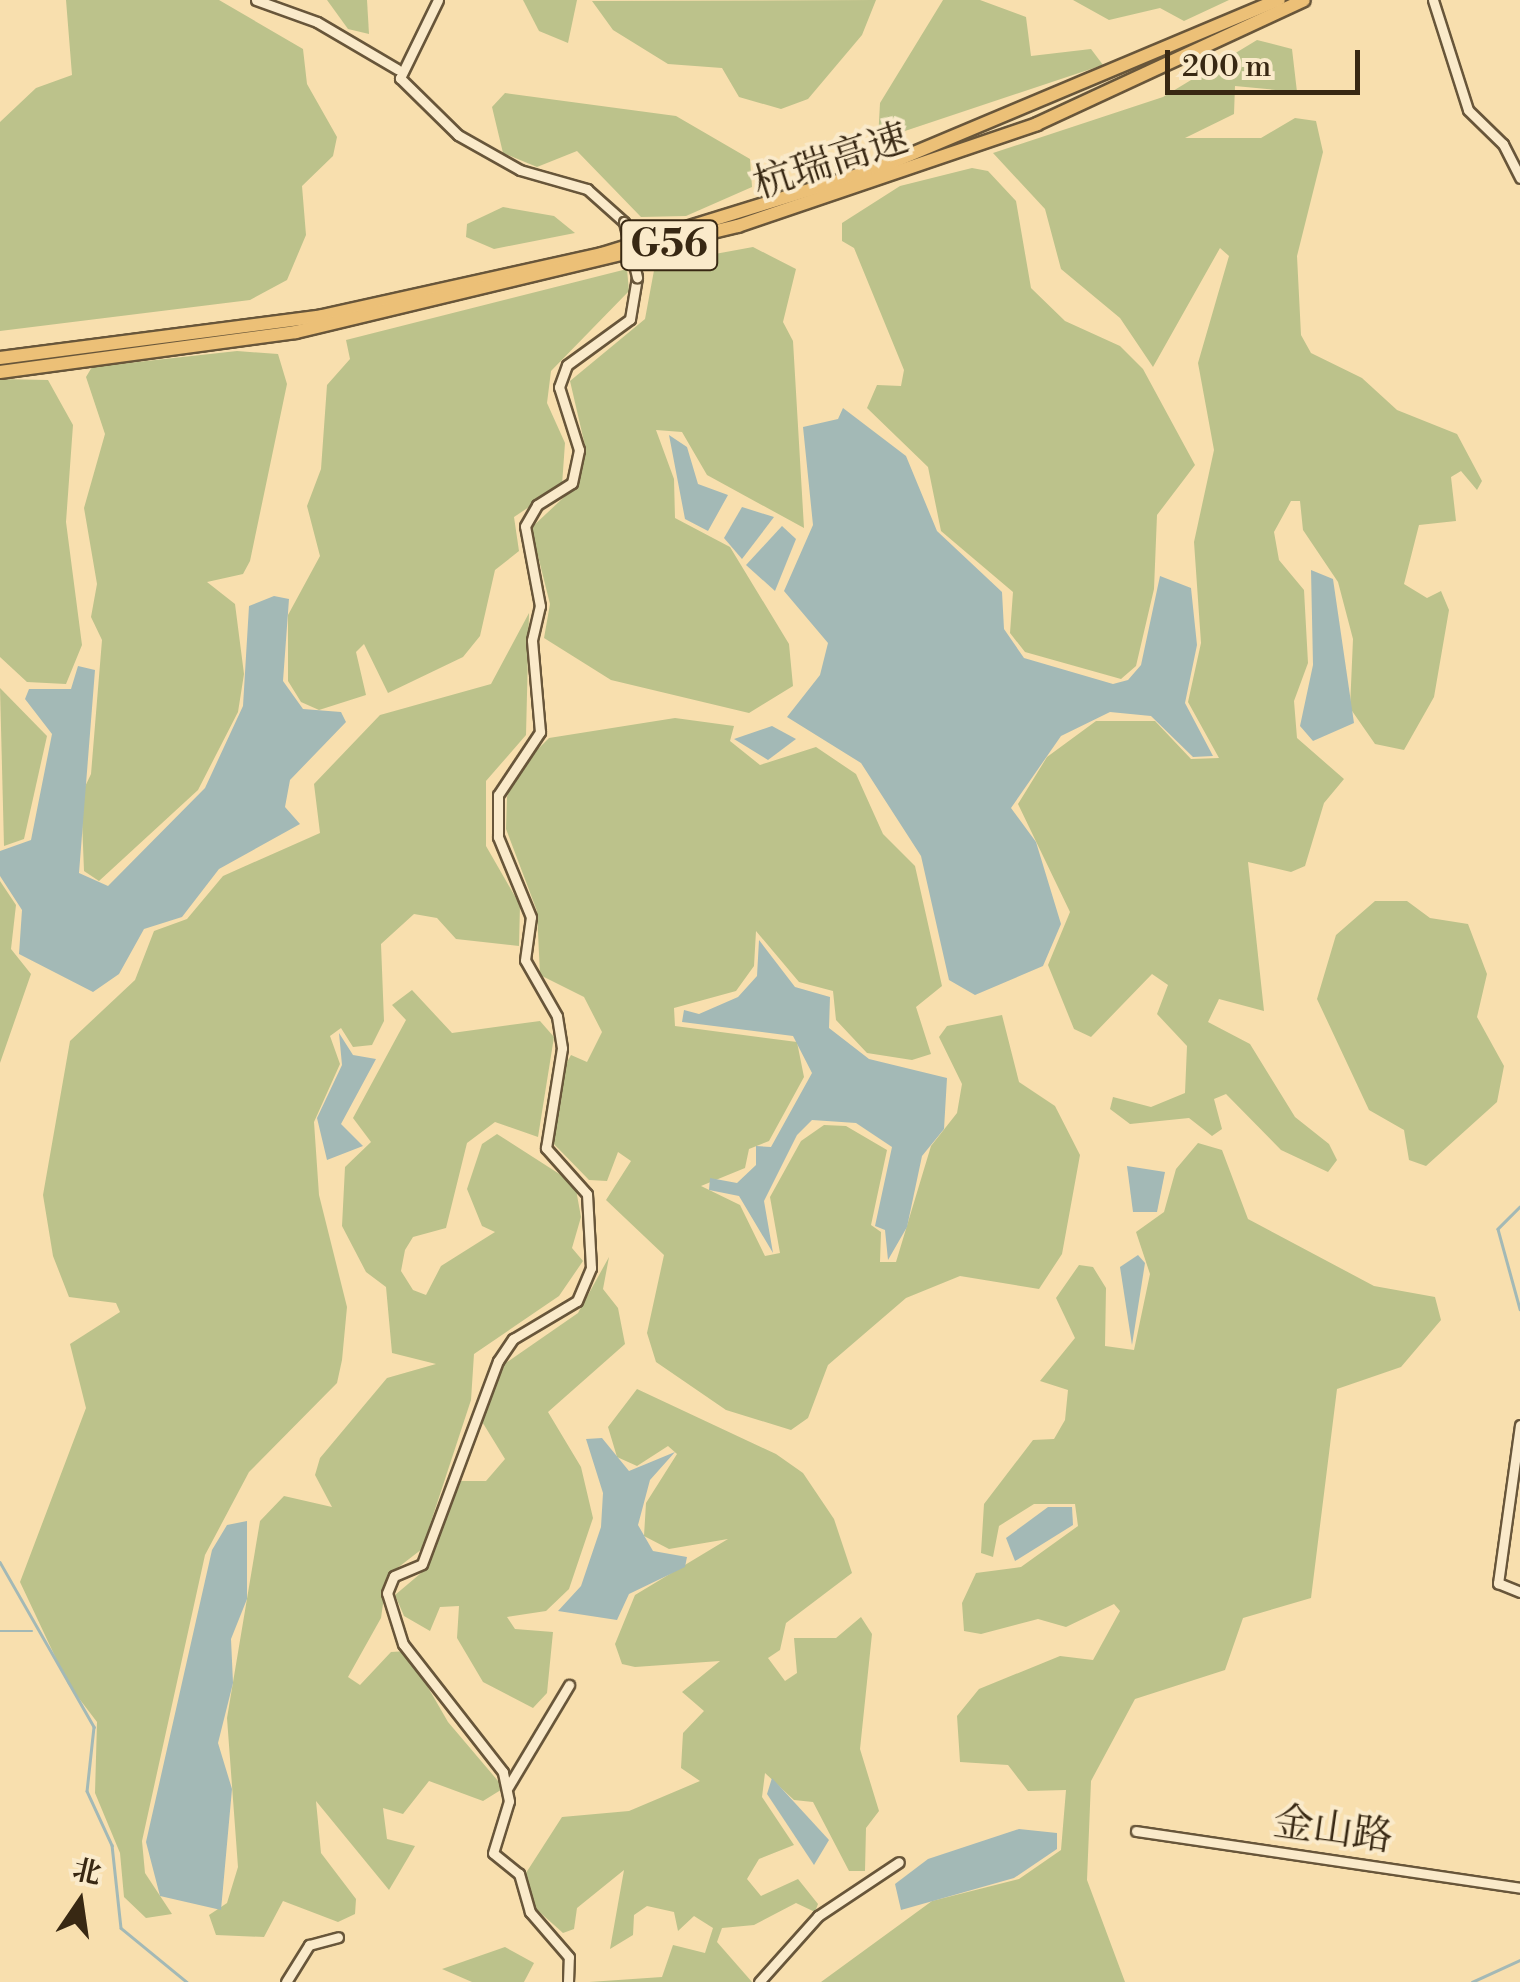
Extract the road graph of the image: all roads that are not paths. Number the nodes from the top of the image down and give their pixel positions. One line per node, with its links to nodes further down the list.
1 (256, 0): 6 (street)
2 (438, 0): 6 (street)
3 (1278, 0): 8 (highway, 杭瑞高速 / G56)
4 (1304, 0): 9 (highway, 杭瑞高速 / G56)
5 (1433, 0): 7 (street)
6 (397, 69): 13 (street, bridge)
7 (1520, 178)
8 (0, 358)
9 (0, 372)
10 (1520, 1425): 11 (street)
11 (1520, 1592)
12 (569, 1685): 13 (street)
13 (508, 1787): 19 (street)
14 (1136, 1831): 16 (street, 金山路)
15 (899, 1862): 20 (street)
16 (1520, 1888)
17 (338, 1937): 18 (street)
18 (286, 1982)
19 (568, 1982)
20 (759, 1982)

